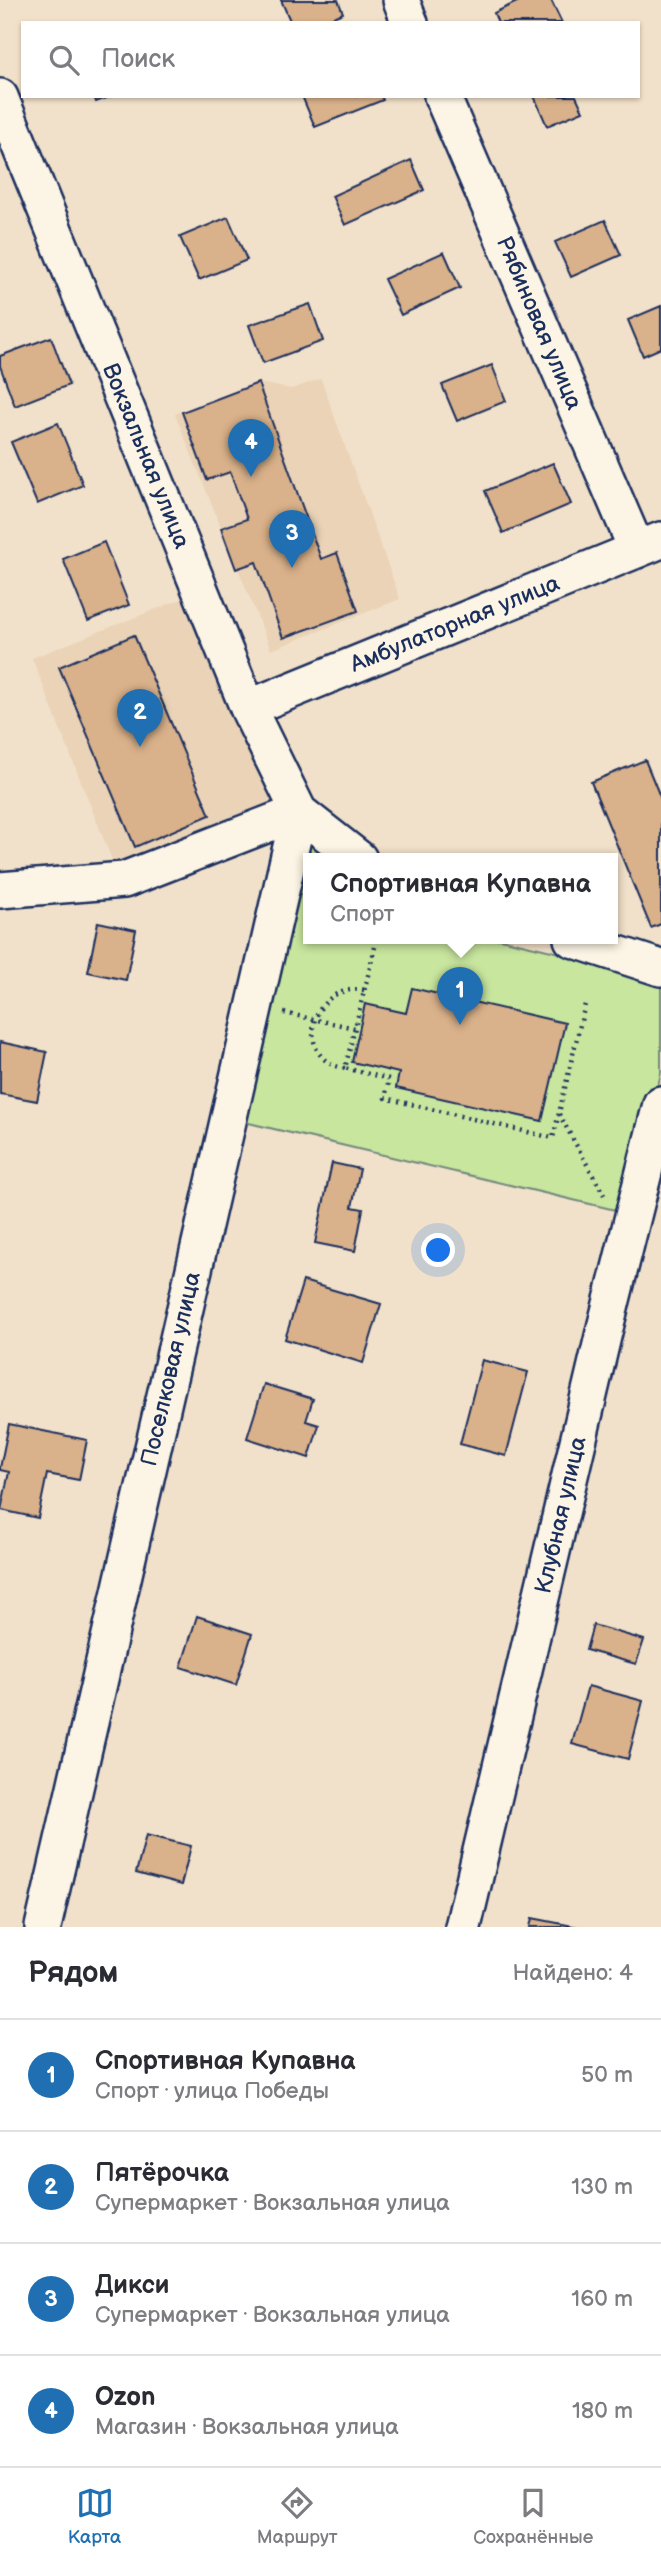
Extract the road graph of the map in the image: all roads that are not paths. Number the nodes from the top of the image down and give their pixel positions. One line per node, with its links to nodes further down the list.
1 (401, 0): 2 (street)
2 (409, 21)
3 (0, 97): 6 (street, Вокзальная улица)
4 (443, 98): 5 (street, Рябиновая улица)
5 (649, 545): 6 (street, Амбулаторная улица)
6 (248, 709): 7 (street, Вокзальная улица)
7 (299, 812): 8 (street); 9 (street); 13 (street, Поселковая улица)
8 (351, 853)
9 (0, 890)
10 (587, 944): 11 (street)
11 (661, 968)
12 (661, 1104): 14 (street, Клубная улица)
13 (43, 1927)
14 (463, 1927)

